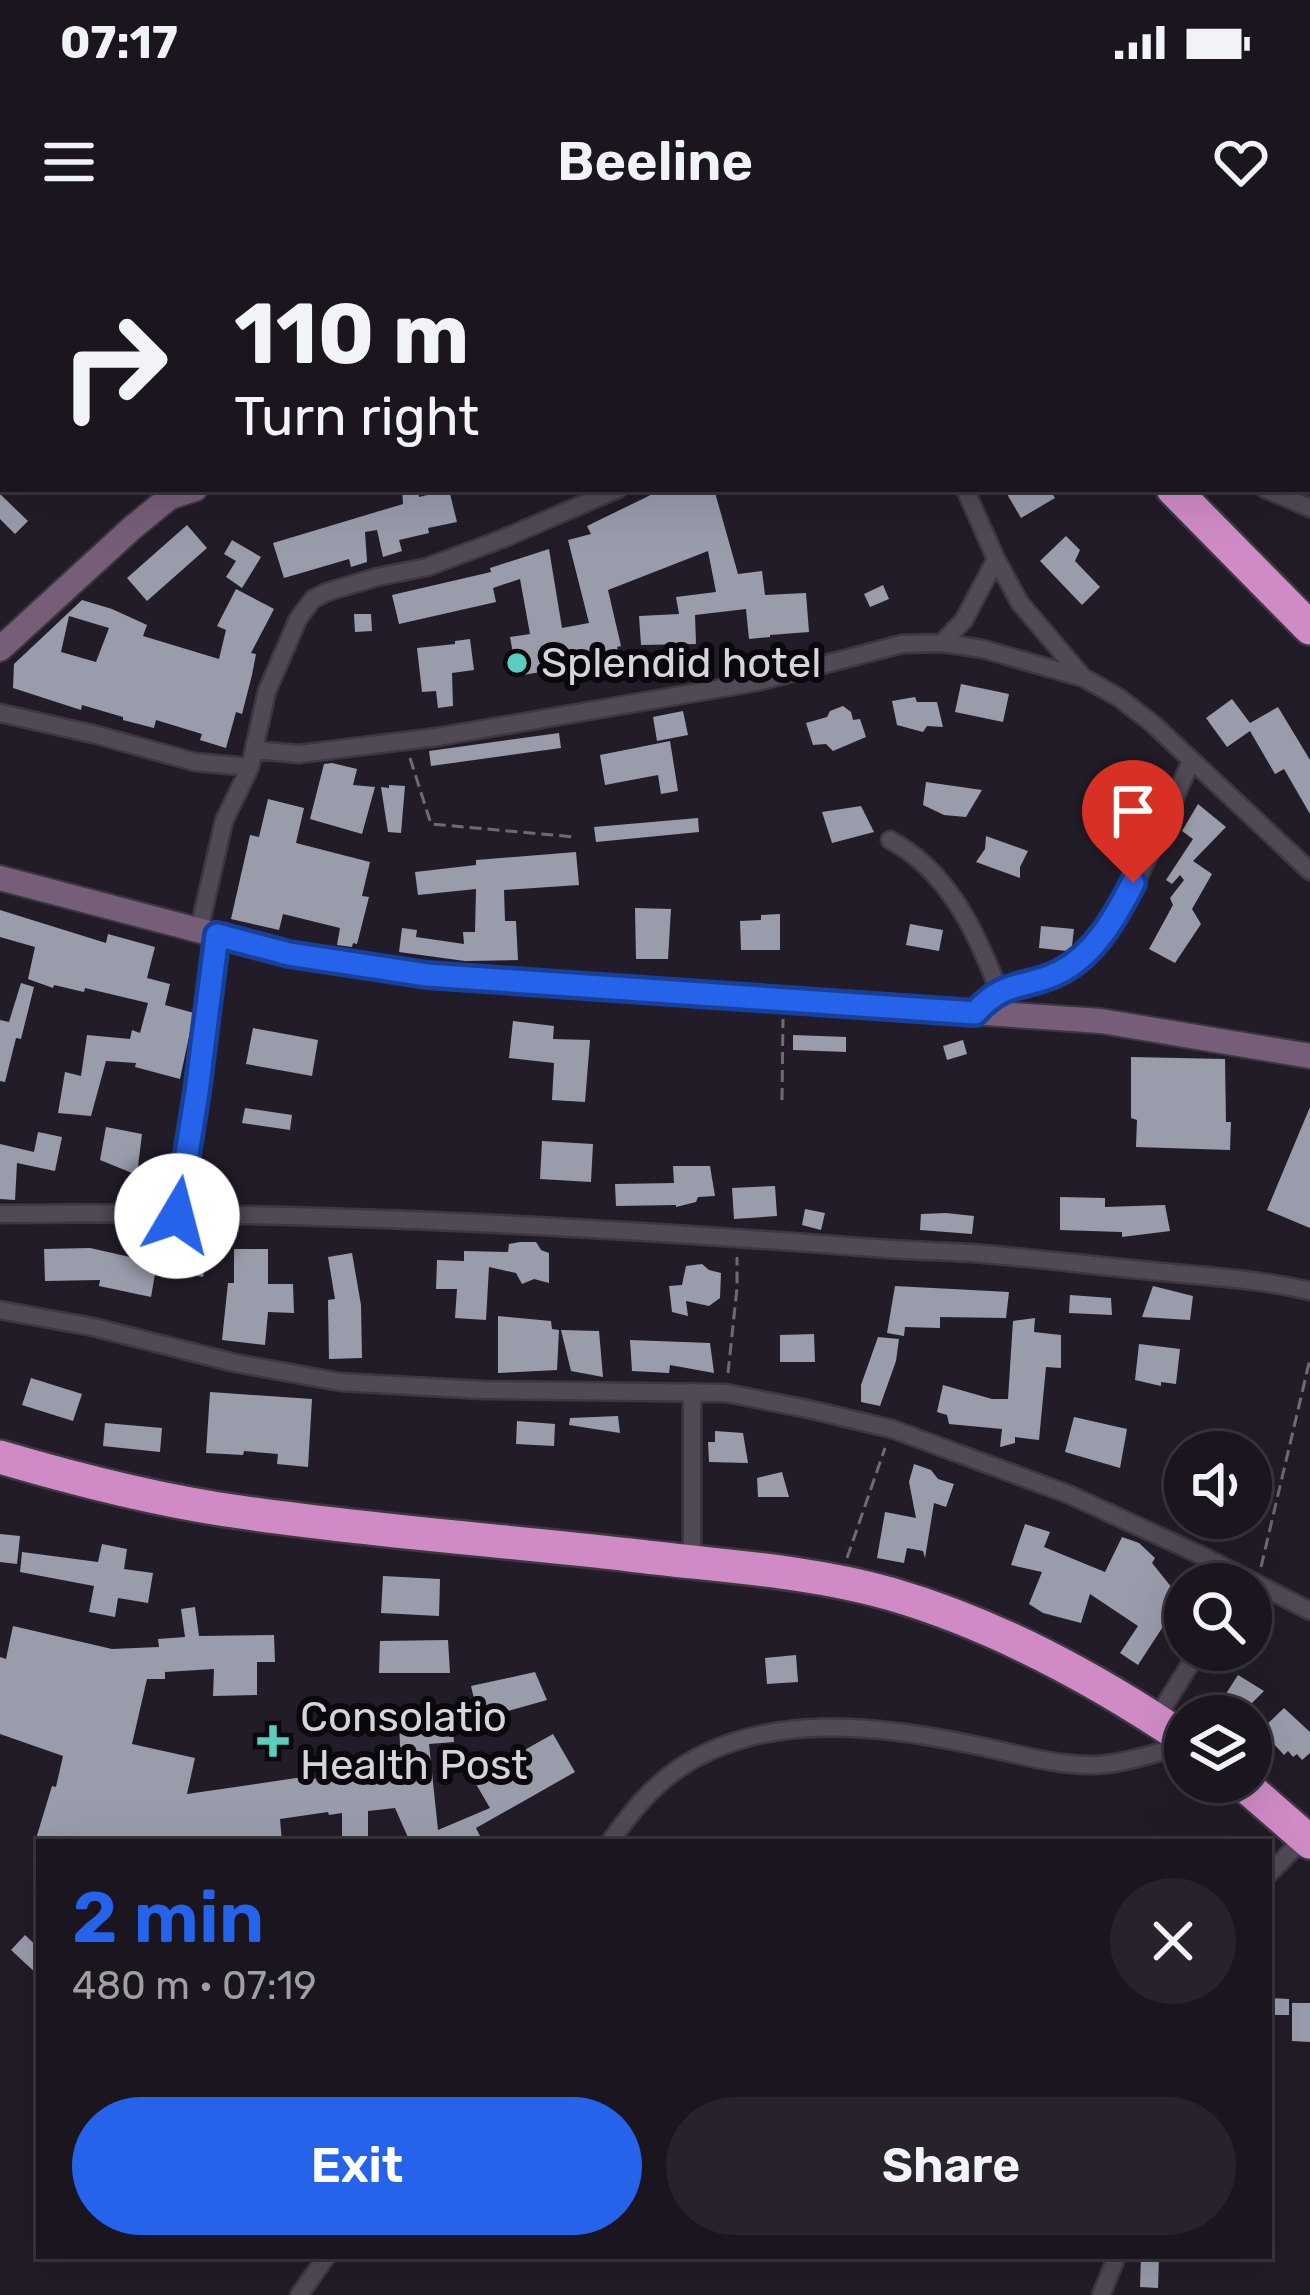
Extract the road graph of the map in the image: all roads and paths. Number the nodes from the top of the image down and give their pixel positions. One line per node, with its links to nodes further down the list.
1 (611, 492): 14 (street)
2 (966, 492): 7 (street)
3 (1176, 492): 8 (highway)
4 (1272, 492): 6 (street)
5 (168, 493): 10 (street)
6 (1310, 508)
7 (996, 560): 9 (street); 11 (street)
8 (1310, 628)
9 (942, 644): 11 (street); 14 (street)
10 (0, 649)
11 (1084, 678): 15 (street)
12 (0, 713): 14 (street)
13 (408, 751): 16 (path)
14 (252, 758): 20 (street)
15 (1191, 761): 18 (street); 21 (street)
16 (575, 836)
17 (890, 841): 21 (street)
18 (1310, 871)
19 (0, 878): 20 (street)
20 (208, 933): 22 (street); 27 (street)
21 (999, 991): 23 (street)
22 (783, 999): 23 (street); 25 (path)
23 (975, 1013): 24 (street)
24 (1310, 1056)
25 (782, 1100)
26 (0, 1214): 27 (street)
27 (177, 1216): 28 (street)
28 (738, 1237): 29 (street); 33 (path)
29 (1310, 1291)
30 (0, 1310): 32 (street)
31 (1310, 1359): 38 (path)
32 (692, 1392): 33 (street); 36 (street)
33 (726, 1393): 34 (street)
34 (892, 1429): 37 (street); 39 (path)
35 (0, 1457): 36 (highway)
36 (692, 1563): 39 (highway)
37 (1208, 1563)
38 (1252, 1563)
39 (839, 1582): 43 (highway)
40 (1272, 1594): 41 (street)
41 (1310, 1611)
42 (1186, 1671): 43 (street)
43 (1156, 1719): 44 (highway)
44 (1164, 1725)
45 (1164, 1749): 47 (street)
46 (1265, 1803): 48 (highway)
47 (612, 1839)
48 (1308, 1840): 49 (street)
49 (1272, 1871)
50 (325, 2259): 52 (street)
51 (1117, 2259): 53 (street)
52 (299, 2295)
53 (1101, 2295)

